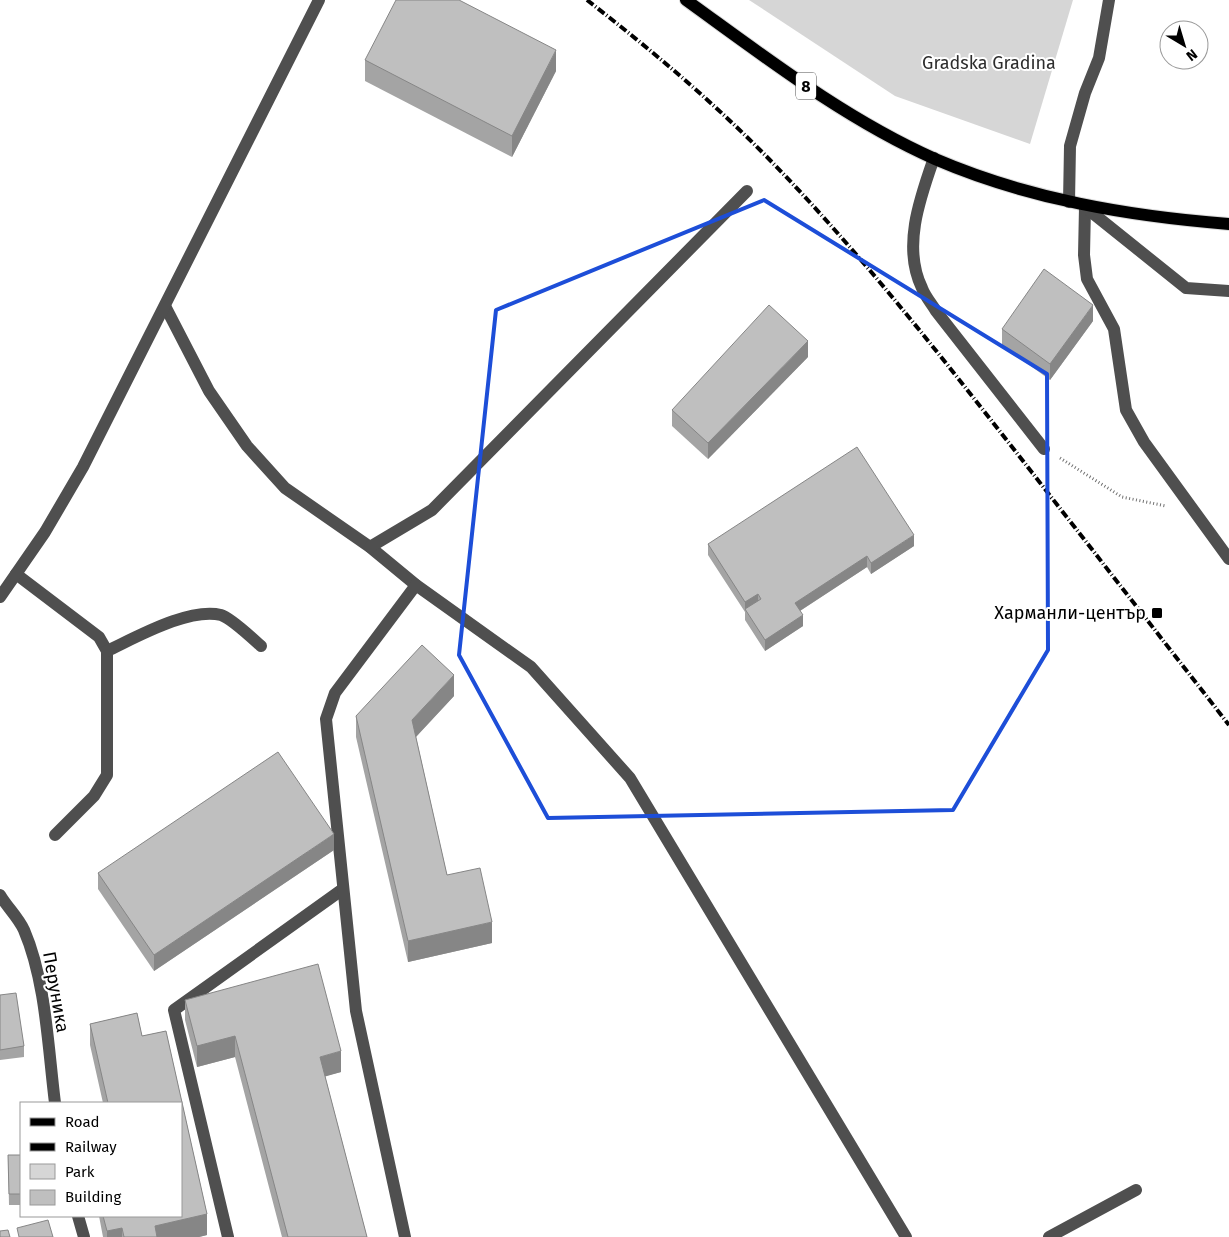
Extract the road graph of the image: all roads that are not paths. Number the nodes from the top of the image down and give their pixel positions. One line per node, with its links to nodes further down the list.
1 (319, 0): 10 (street)
2 (686, 0): 4 (main road, 8)
3 (1108, 0): 6 (street)
4 (934, 158): 6 (main road, 8); 11 (street)
5 (747, 191): 12 (street)
6 (1069, 202): 7 (main road, 8)
7 (1085, 207): 8 (main road, 8); 9 (street); 13 (street)
8 (1229, 224)
9 (1229, 291)
10 (164, 306): 12 (street); 14 (street)
11 (1044, 448)
12 (370, 547): 15 (street)
13 (1229, 559)
14 (16, 574): 16 (street); 18 (street)
15 (416, 585): 20 (street); 28 (street)
16 (0, 597)
17 (261, 646): 18 (street)
18 (107, 652): 19 (street)
19 (55, 835)
20 (343, 889): 26 (street); 27 (street)
21 (0, 895): 22 (street, Перуника)
22 (55, 1102)
23 (1136, 1190): 29 (street)
24 (78, 1217): 25 (street)
25 (84, 1237)
26 (228, 1237)
27 (405, 1237)
28 (906, 1237)
29 (1049, 1237)

